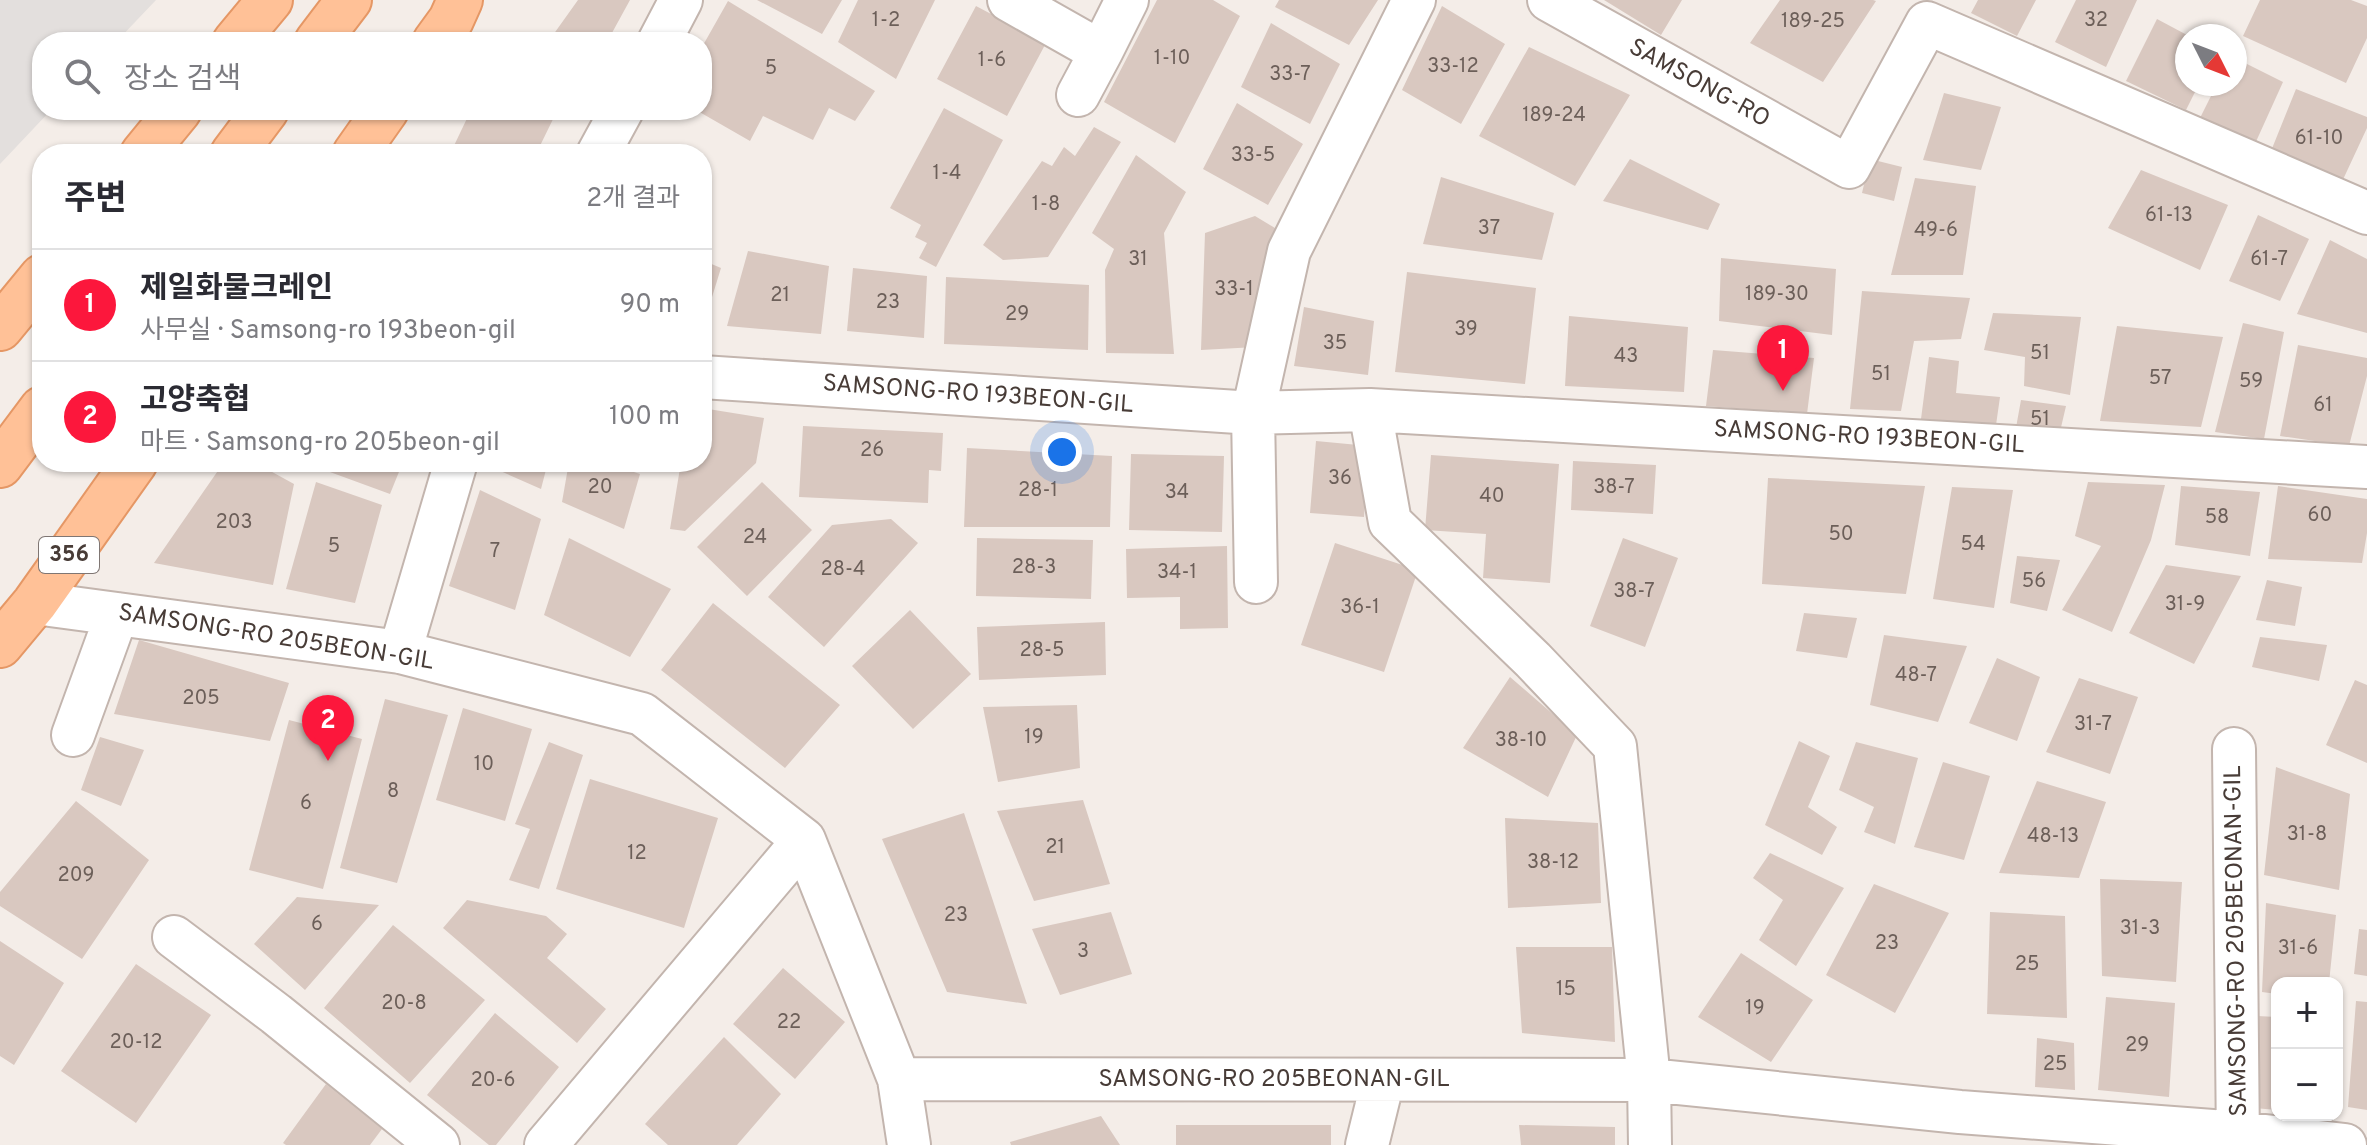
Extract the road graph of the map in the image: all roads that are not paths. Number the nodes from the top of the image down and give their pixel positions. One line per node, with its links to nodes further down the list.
1 (270, 0): 9 (main road)
2 (349, 0): 10 (main road)
3 (460, 0): 11 (main road)
4 (681, 0): 12 (street)
5 (1009, 0): 13 (street)
6 (1127, 0): 13 (street)
7 (1414, 0): 28 (street)
8 (1549, 0): 23 (street, SAMSONG-RO)
9 (243, 32)
10 (325, 32)
11 (442, 32)
12 (664, 32)
13 (1101, 52): 14 (street)
14 (1078, 95)
15 (171, 120): 19 (main road)
16 (258, 120): 20 (main road)
17 (379, 120): 21 (main road)
18 (617, 120): 22 (street)
19 (151, 144)
20 (240, 144)
21 (362, 144)
22 (603, 144)
23 (2367, 213)
24 (32, 289): 25 (main road)
25 (0, 328)
26 (712, 378): 28 (street, SAMSONG-RO 193BEON-GIL)
27 (1370, 410): 28 (street, SAMSONG-RO 193BEON-GIL); 31 (street, SAMSONG-RO 193BEON-GIL); 45 (street)
28 (1253, 413): 34 (street)
29 (32, 422): 30 (main road)
30 (0, 465)
31 (2367, 467)
32 (128, 472): 35 (main road, 356)
33 (453, 472): 38 (street)
34 (1256, 582)
35 (35, 603): 36 (street, SAMSONG-RO 205BEON-GIL); 37 (main road, 356)
36 (117, 614): 38 (street, SAMSONG-RO 205BEON-GIL); 39 (street)
37 (0, 645)
38 (400, 652): 41 (street, SAMSONG-RO 205BEON-GIL)
39 (73, 735)
40 (2234, 749): 47 (street, SAMSONG-RO 205BEONAN-GIL)
41 (804, 840): 43 (street); 49 (street)
42 (174, 937): 48 (street)
43 (899, 1079): 44 (street, SAMSONG-RO 205BEONAN-GIL); 50 (street)
44 (1383, 1080): 45 (street, SAMSONG-RO 205BEONAN-GIL); 51 (street)
45 (1649, 1080): 46 (street, SAMSONG-RO 205BEONAN-GIL); 52 (street)
46 (1959, 1129): 47 (street, SAMSONG-RO 205BEONAN-GIL)
47 (2239, 1139): 53 (street, SAMSONG-RO 205BEONAN-GIL)
48 (438, 1145)
49 (546, 1145)
50 (909, 1145)
51 (1367, 1145)
52 (1650, 1145)
53 (2345, 1145)

